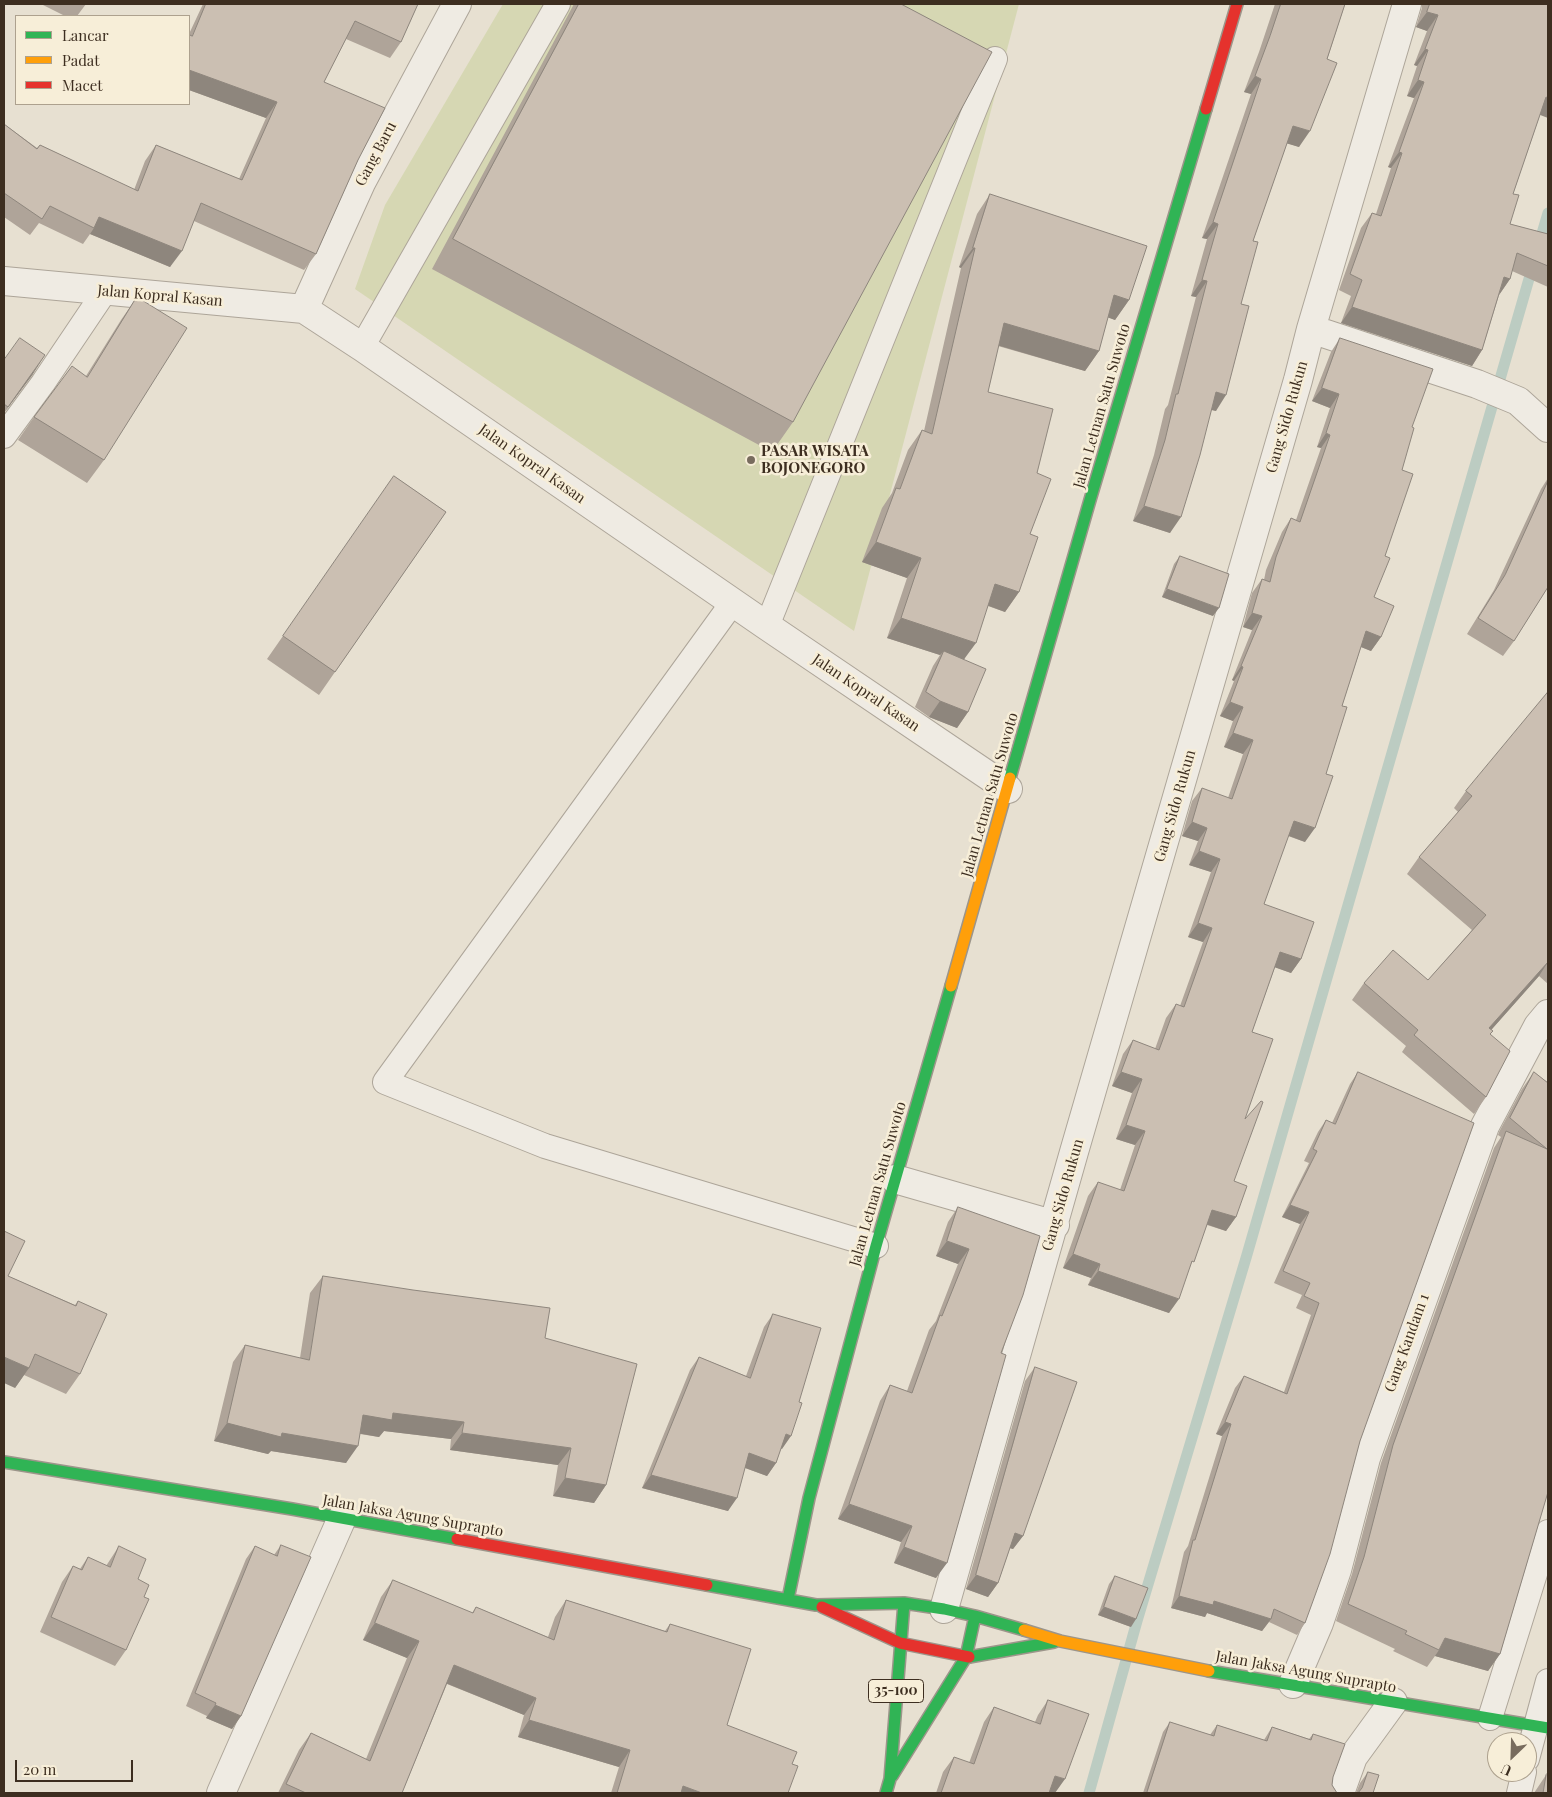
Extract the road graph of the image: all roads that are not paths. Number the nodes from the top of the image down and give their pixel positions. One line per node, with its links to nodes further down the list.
1 (457, 4): 8 (street, Gang Baru)
2 (558, 4): 10 (lane)
3 (1237, 4): 15 (main road, Jalan Letnan Satu Suwoto)
4 (1407, 4): 9 (street, Gang Sido Rukun)
5 (995, 59): 14 (lane)
6 (4, 281): 7 (street, Jalan Kopral Kasan)
7 (105, 291): 8 (street, Jalan Kopral Kasan); 12 (lane)
8 (304, 309): 10 (street, Jalan Kopral Kasan)
9 (1312, 329): 11 (street); 18 (street, Gang Sido Rukun)
10 (362, 347): 13 (street, Jalan Kopral Kasan)
11 (1548, 428)
12 (4, 436)
13 (733, 602): 14 (street, Jalan Kopral Kasan); 19 (lane)
14 (767, 626): 15 (street, Jalan Kopral Kasan)
15 (1008, 789): 17 (main road, Jalan Letnan Satu Suwoto)
16 (1548, 1014): 32 (street, Gang Kandam 1)
17 (895, 1179): 18 (street); 19 (main road, Jalan Letnan Satu Suwoto)
18 (1055, 1225): 26 (street, Gang Sido Rukun)
19 (876, 1246): 23 (main road, Jalan Letnan Satu Suwoto)
20 (4, 1462): 21 (main road, Jalan Jaksa Agung Suprapto)
21 (342, 1518): 23 (main road, Jalan Jaksa Agung Suprapto); 37 (street)
22 (1548, 1532): 34 (lane)
23 (788, 1599): 25 (main road, Jalan Jaksa Agung Suprapto)
24 (904, 1602): 25 (main road, Jalan Jaksa Agung Suprapto); 26 (main road, Jalan Jaksa Agung Suprapto); 29 (main road, 35-100)
25 (816, 1605): 29 (main road, Jalan Jaksa Agung Suprapto)
26 (944, 1609): 27 (main road, Jalan Jaksa Agung Suprapto)
27 (975, 1616): 28 (main road, Jalan Jaksa Agung Suprapto); 30 (main road)
28 (1060, 1641): 30 (main road, Jalan Jaksa Agung Suprapto); 32 (main road, Jalan Jaksa Agung Suprapto)
29 (900, 1643): 30 (main road, Jalan Jaksa Agung Suprapto); 36 (main road, 35-100)
30 (966, 1657): 36 (main road, 35-100)
31 (1548, 1681): 35 (lane)
32 (1292, 1684): 33 (main road, Jalan Jaksa Agung Suprapto)
33 (1393, 1702): 34 (main road, Jalan Jaksa Agung Suprapto); 39 (street)
34 (1490, 1718): 35 (main road, Jalan Jaksa Agung Suprapto)
35 (1542, 1727)
36 (890, 1779): 38 (main road, 35-100)
37 (220, 1793)
38 (886, 1793)
39 (1340, 1793)

